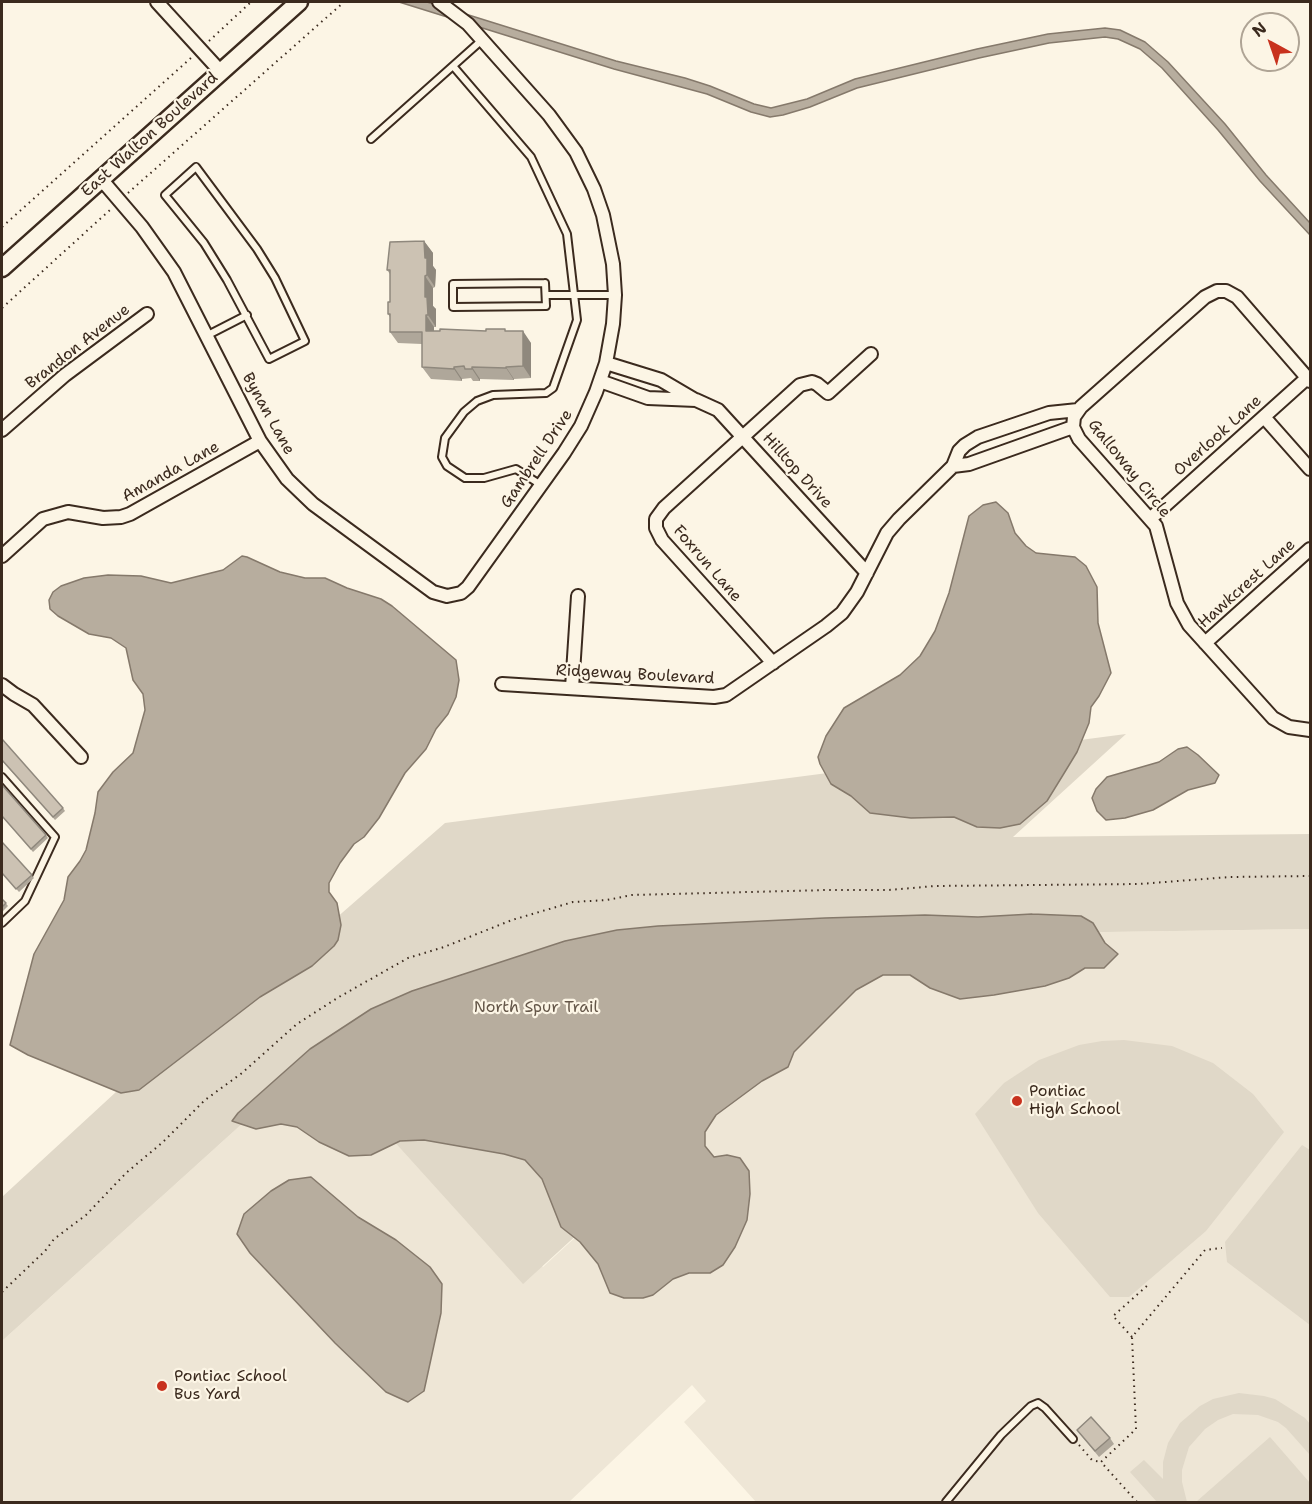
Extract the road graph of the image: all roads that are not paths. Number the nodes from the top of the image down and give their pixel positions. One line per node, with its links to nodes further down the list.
1 (157, 2): 6 (street)
2 (299, 2): 6 (main road, East Walton Boulevard)
3 (439, 2): 4 (street, Gambrell Drive)
4 (482, 40): 5 (lane); 12 (street, Gambrell Drive)
5 (453, 66): 7 (lane); 11 (lane)
6 (220, 72): 8 (main road, East Walton Boulevard)
7 (371, 139)
8 (101, 179): 9 (main road, East Walton Boulevard); 15 (street, Bynan Lane)
9 (2, 268)
10 (546, 295): 10 (lane); 11 (lane)
11 (574, 295): 12 (lane); 29 (lane)
12 (615, 295): 17 (street, Gambrell Drive)
13 (147, 314): 24 (street, Brandon Avenue)
14 (247, 315): 14 (lane); 15 (lane)
15 (208, 335): 26 (street, Bynan Lane)
16 (871, 354): 25 (street)
17 (606, 363): 19 (street, Gambrell Drive); 20 (street, Hilltop Drive)
18 (1309, 379): 21 (street, Galloway Circle); 22 (street, Overlook Lane)
19 (600, 381): 20 (street, Hilltop Drive); 29 (street, Gambrell Drive)
20 (696, 400): 25 (street, Hilltop Drive)
21 (1078, 410): 23 (street, Galloway Circle); 27 (street, Ridgeway Boulevard)
22 (1264, 417): 28 (street); 30 (street, Overlook Lane)
23 (1073, 427): 27 (street); 30 (street, Galloway Circle)
24 (2, 430)
25 (743, 436): 33 (street, Hilltop Drive); 37 (street, Foxrun Lane)
26 (260, 441): 32 (street, Amanda Lane); 34 (street, Bynan Lane)
27 (953, 466): 33 (street, Ridgeway Boulevard)
28 (1311, 469)
29 (541, 485): 34 (street, Gambrell Drive)
30 (1150, 519): 36 (street, Galloway Circle)
31 (1311, 549): 36 (street, Hawkcrest Lane)
32 (2, 556)
33 (867, 573): 37 (street, Ridgeway Boulevard)
34 (468, 587)
35 (578, 596): 40 (street)
36 (1205, 643): 41 (street, Galloway Circle)
37 (773, 663): 40 (street, Ridgeway Boulevard)
38 (502, 684): 40 (street, Ridgeway Boulevard)
39 (2, 685): 42 (street)
40 (572, 688)
41 (1311, 730)
42 (81, 757)
43 (2, 777): 44 (lane)
44 (2, 922)
45 (1073, 1439): 46 (lane)
46 (946, 1503)

